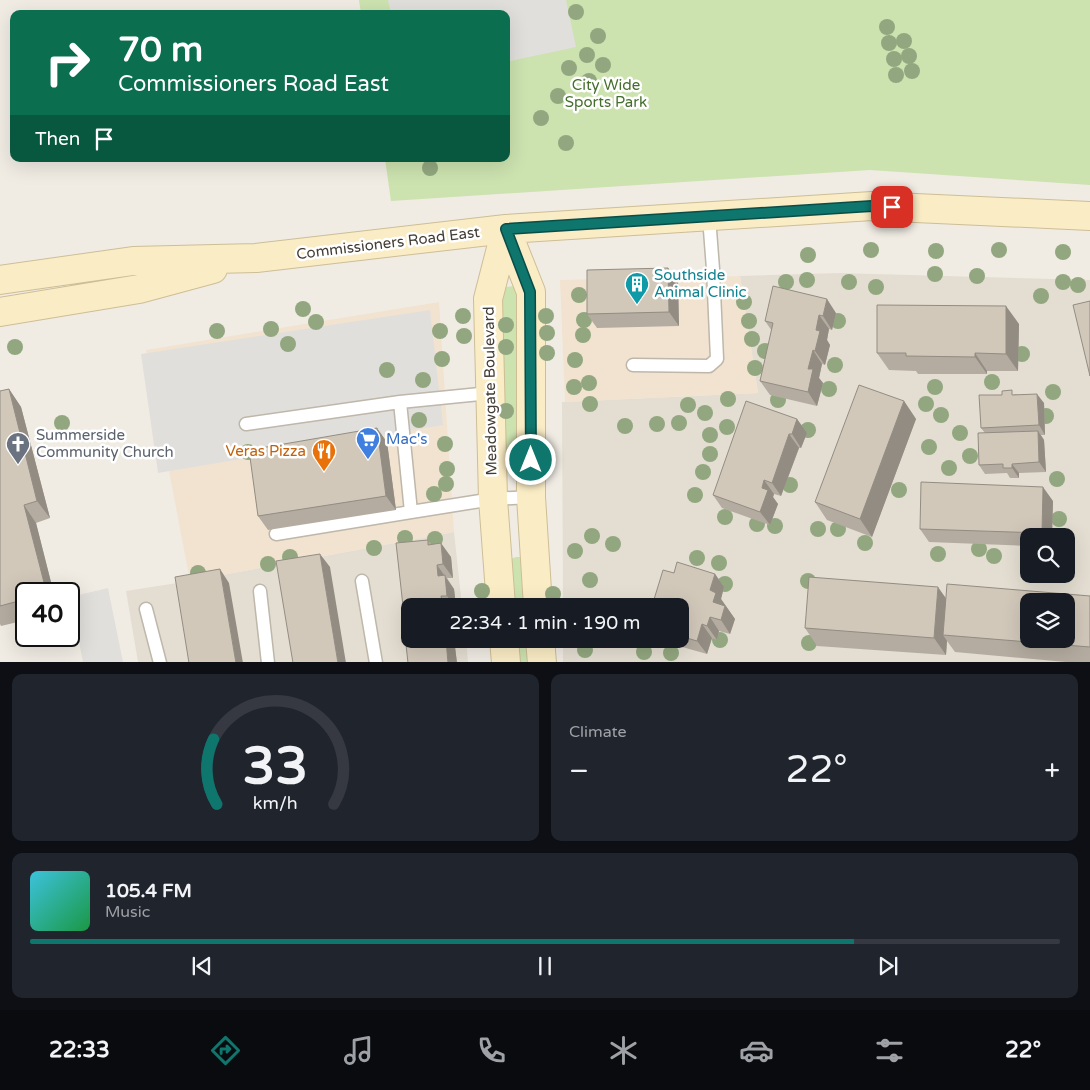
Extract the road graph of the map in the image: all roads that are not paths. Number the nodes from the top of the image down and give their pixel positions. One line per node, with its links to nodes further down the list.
1 (1090, 216): 2 (main road, Commissioners Road East)
2 (709, 217): 3 (main road, Commissioners Road East); 7 (lane)
3 (506, 229): 4 (main road, Commissioners Road East); 8 (main road, Meadowgate Boulevard); 11 (main road)
4 (256, 258): 5 (main road, Commissioners Road East); 6 (main road, Commissioners Road East)
5 (0, 280)
6 (0, 312)
7 (633, 364)
8 (490, 393): 9 (lane); 12 (main road, Meadowgate Boulevard)
9 (400, 402): 10 (lane); 13 (lane)
10 (246, 424)
11 (531, 497): 12 (lane); 18 (main road)
12 (493, 499): 13 (lane); 17 (main road, Meadowgate Boulevard)
13 (411, 512): 14 (lane)
14 (276, 534)
15 (362, 581): 24 (lane)
16 (260, 591): 23 (lane)
17 (500, 598)
18 (537, 598)
19 (146, 609): 22 (lane)
20 (505, 648): 25 (main road)
21 (541, 648): 26 (main road)
22 (160, 662)
23 (268, 662)
24 (376, 662)
25 (506, 662)
26 (542, 662)

